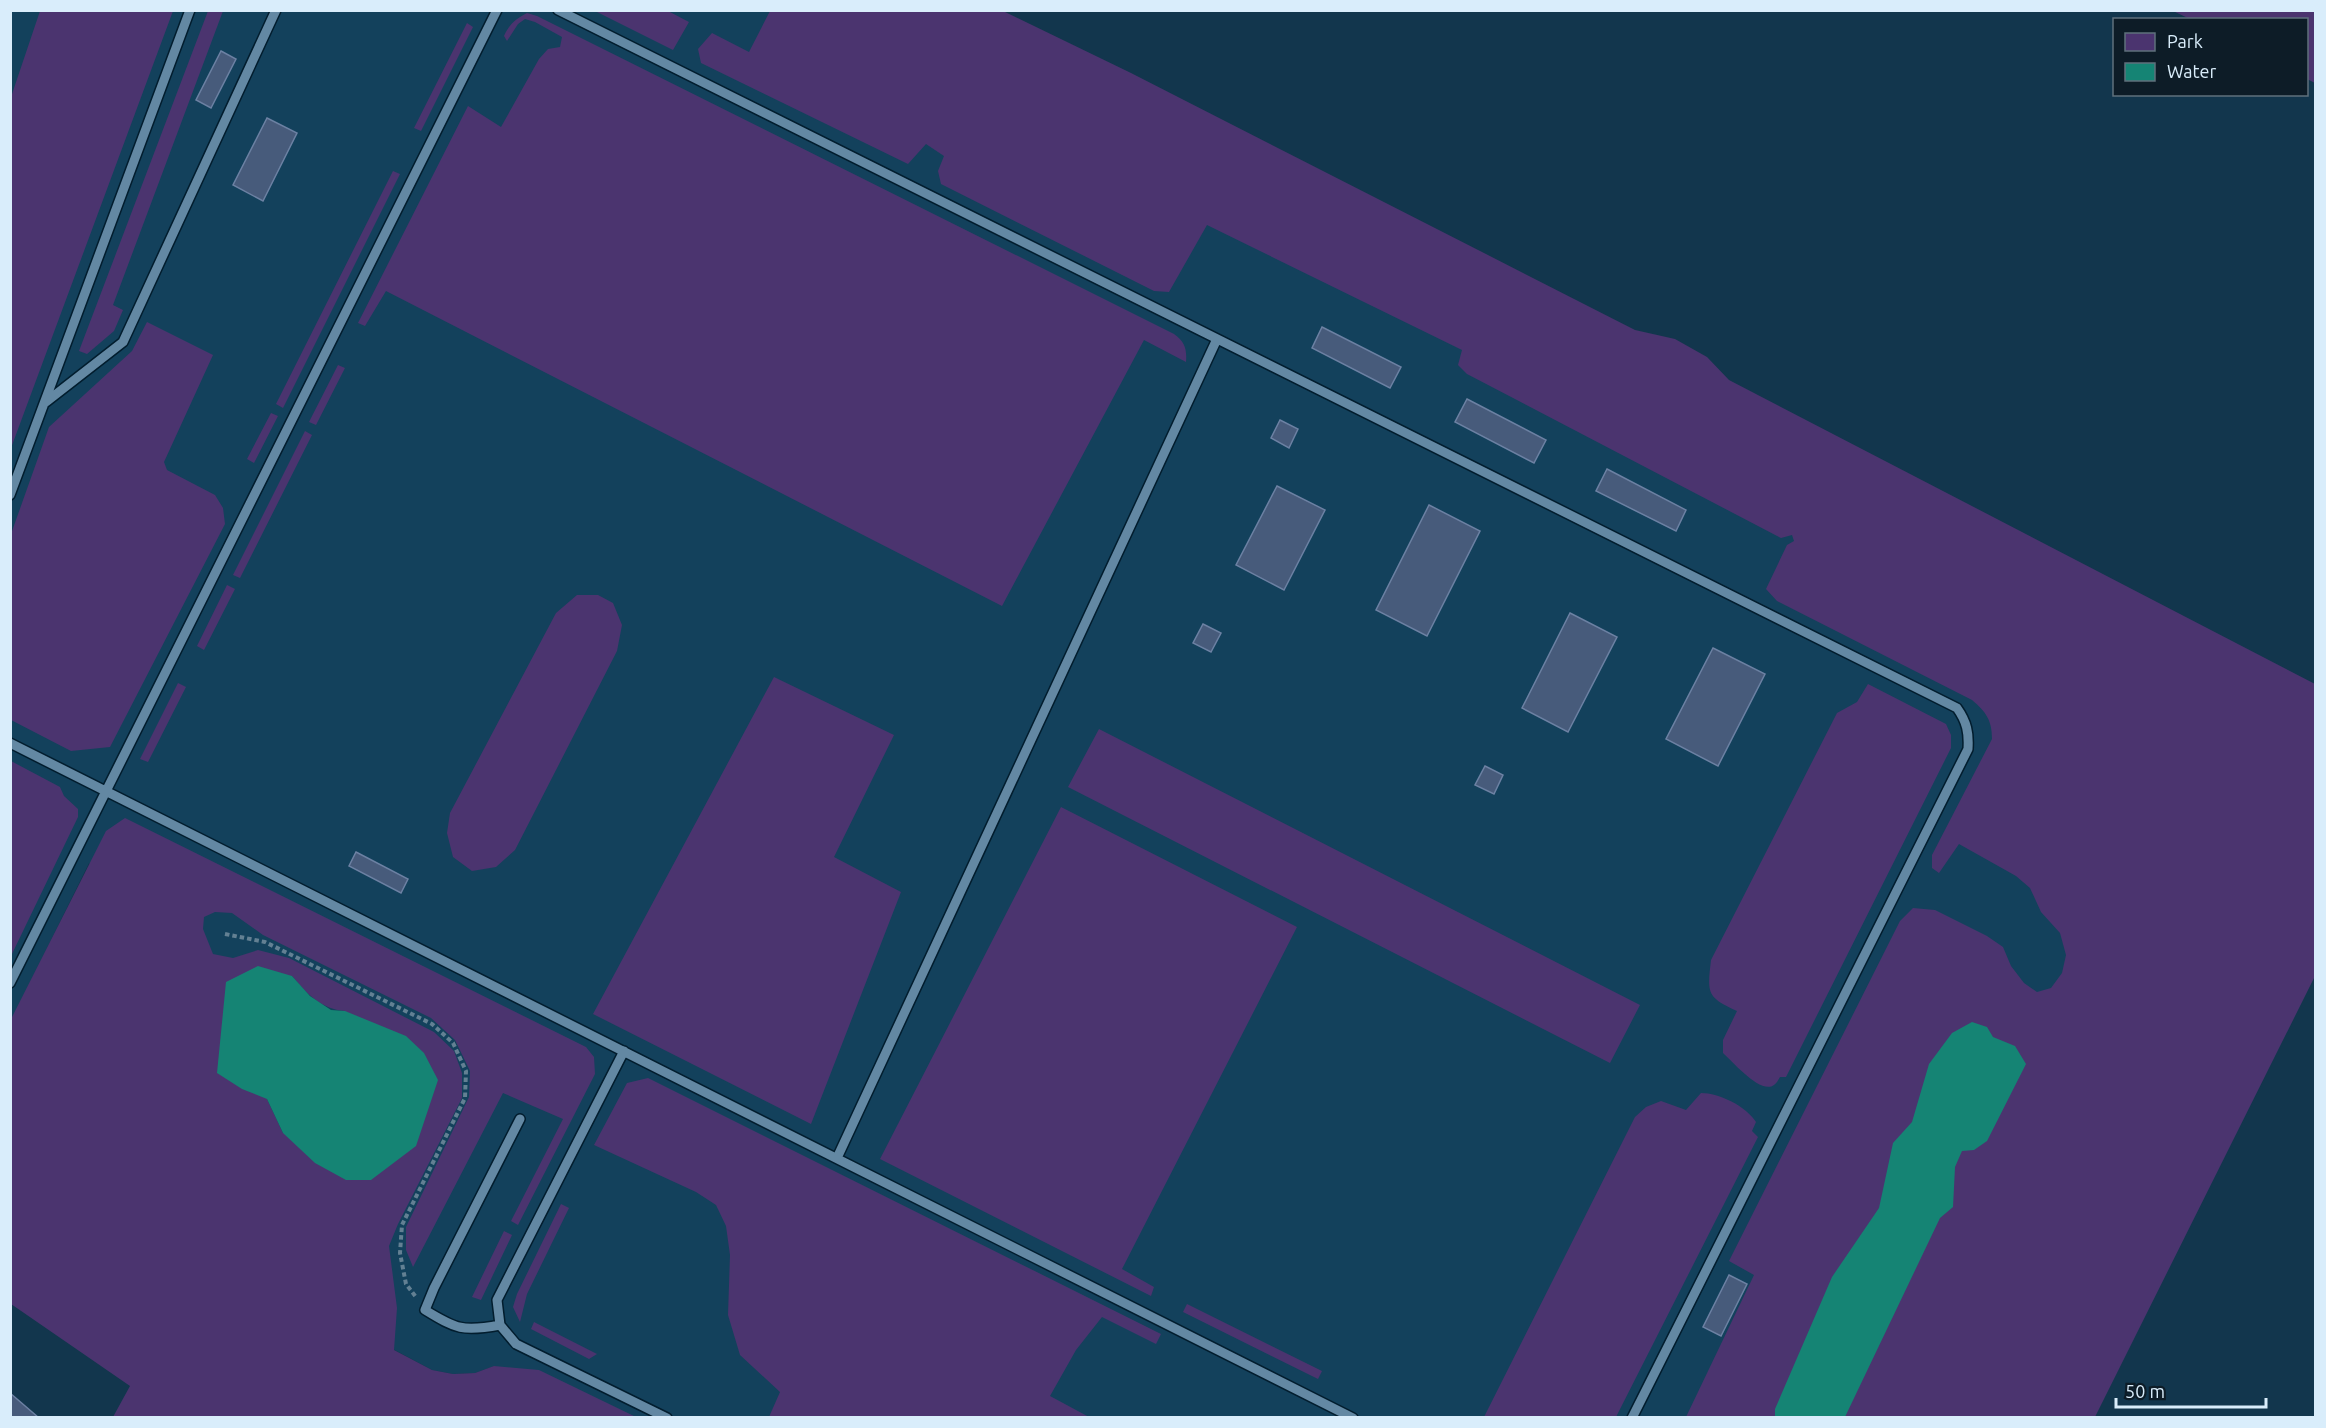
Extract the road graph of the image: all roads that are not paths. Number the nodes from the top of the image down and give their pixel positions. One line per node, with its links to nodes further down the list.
1 (190, 10): 6 (lane)
2 (276, 10): 6 (lane)
3 (497, 10): 9 (lane)
4 (558, 10): 5 (lane)
5 (1217, 339): 13 (lane); 17 (lane)
6 (45, 402): 7 (lane)
7 (10, 495)
8 (10, 743): 9 (lane)
9 (106, 791): 10 (lane); 11 (lane)
10 (10, 983)
11 (624, 1051): 13 (lane); 14 (lane)
12 (519, 1119): 14 (lane)
13 (837, 1158): 16 (lane)
14 (500, 1325): 15 (lane)
15 (667, 1418)
16 (1353, 1418)
17 (1632, 1418)

